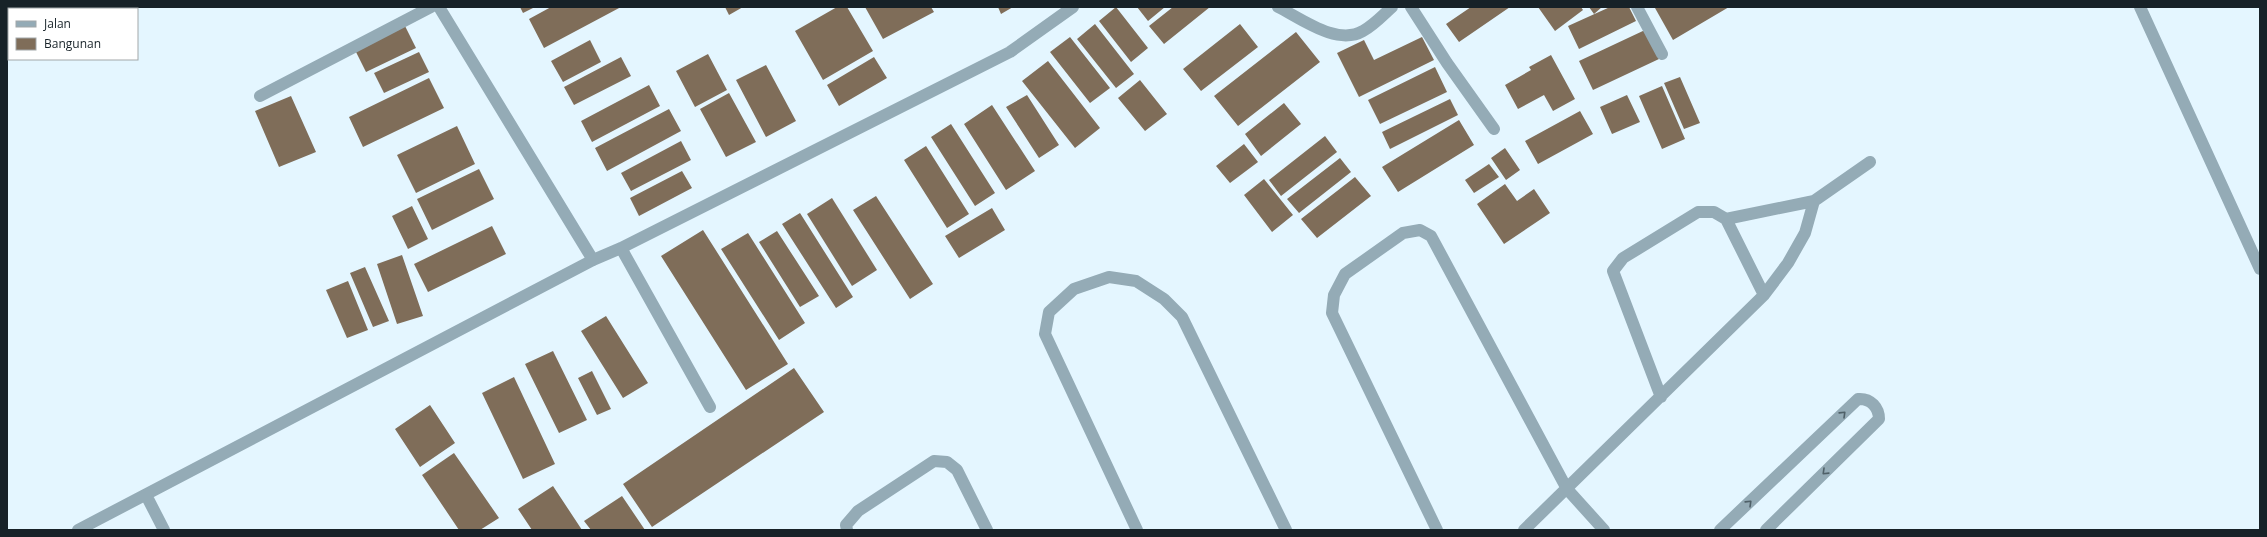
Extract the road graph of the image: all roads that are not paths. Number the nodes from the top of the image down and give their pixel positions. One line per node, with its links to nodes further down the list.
1 (432, 7): 10 (street)
2 (438, 7): 16 (street)
3 (1073, 7): 15 (street)
4 (1278, 7): 5 (street)
5 (1392, 7)
6 (1411, 7): 11 (street)
7 (1637, 7): 9 (street)
8 (2140, 7): 17 (street)
9 (1662, 54)
10 (260, 96)
11 (1494, 129)
12 (1870, 162): 13 (street)
13 (1814, 201): 14 (street); 18 (street)
14 (1726, 219): 18 (street); 19 (street)
15 (621, 248): 16 (street); 20 (street)
16 (593, 260): 22 (street)
17 (2260, 269)
18 (1764, 295): 19 (street)
19 (1661, 397): 21 (street)
20 (710, 407)
21 (1567, 489): 29 (street); 30 (street); 31 (street)
22 (146, 494): 23 (street); 24 (street)
23 (78, 530)
24 (164, 530)
25 (846, 530): 26 (street)
26 (987, 530)
27 (1137, 530): 28 (street)
28 (1286, 530)
29 (1437, 530)
30 (1524, 530)
31 (1604, 530)
32 (1720, 530): 33 (street, one-way to 33)
33 (1766, 530)

